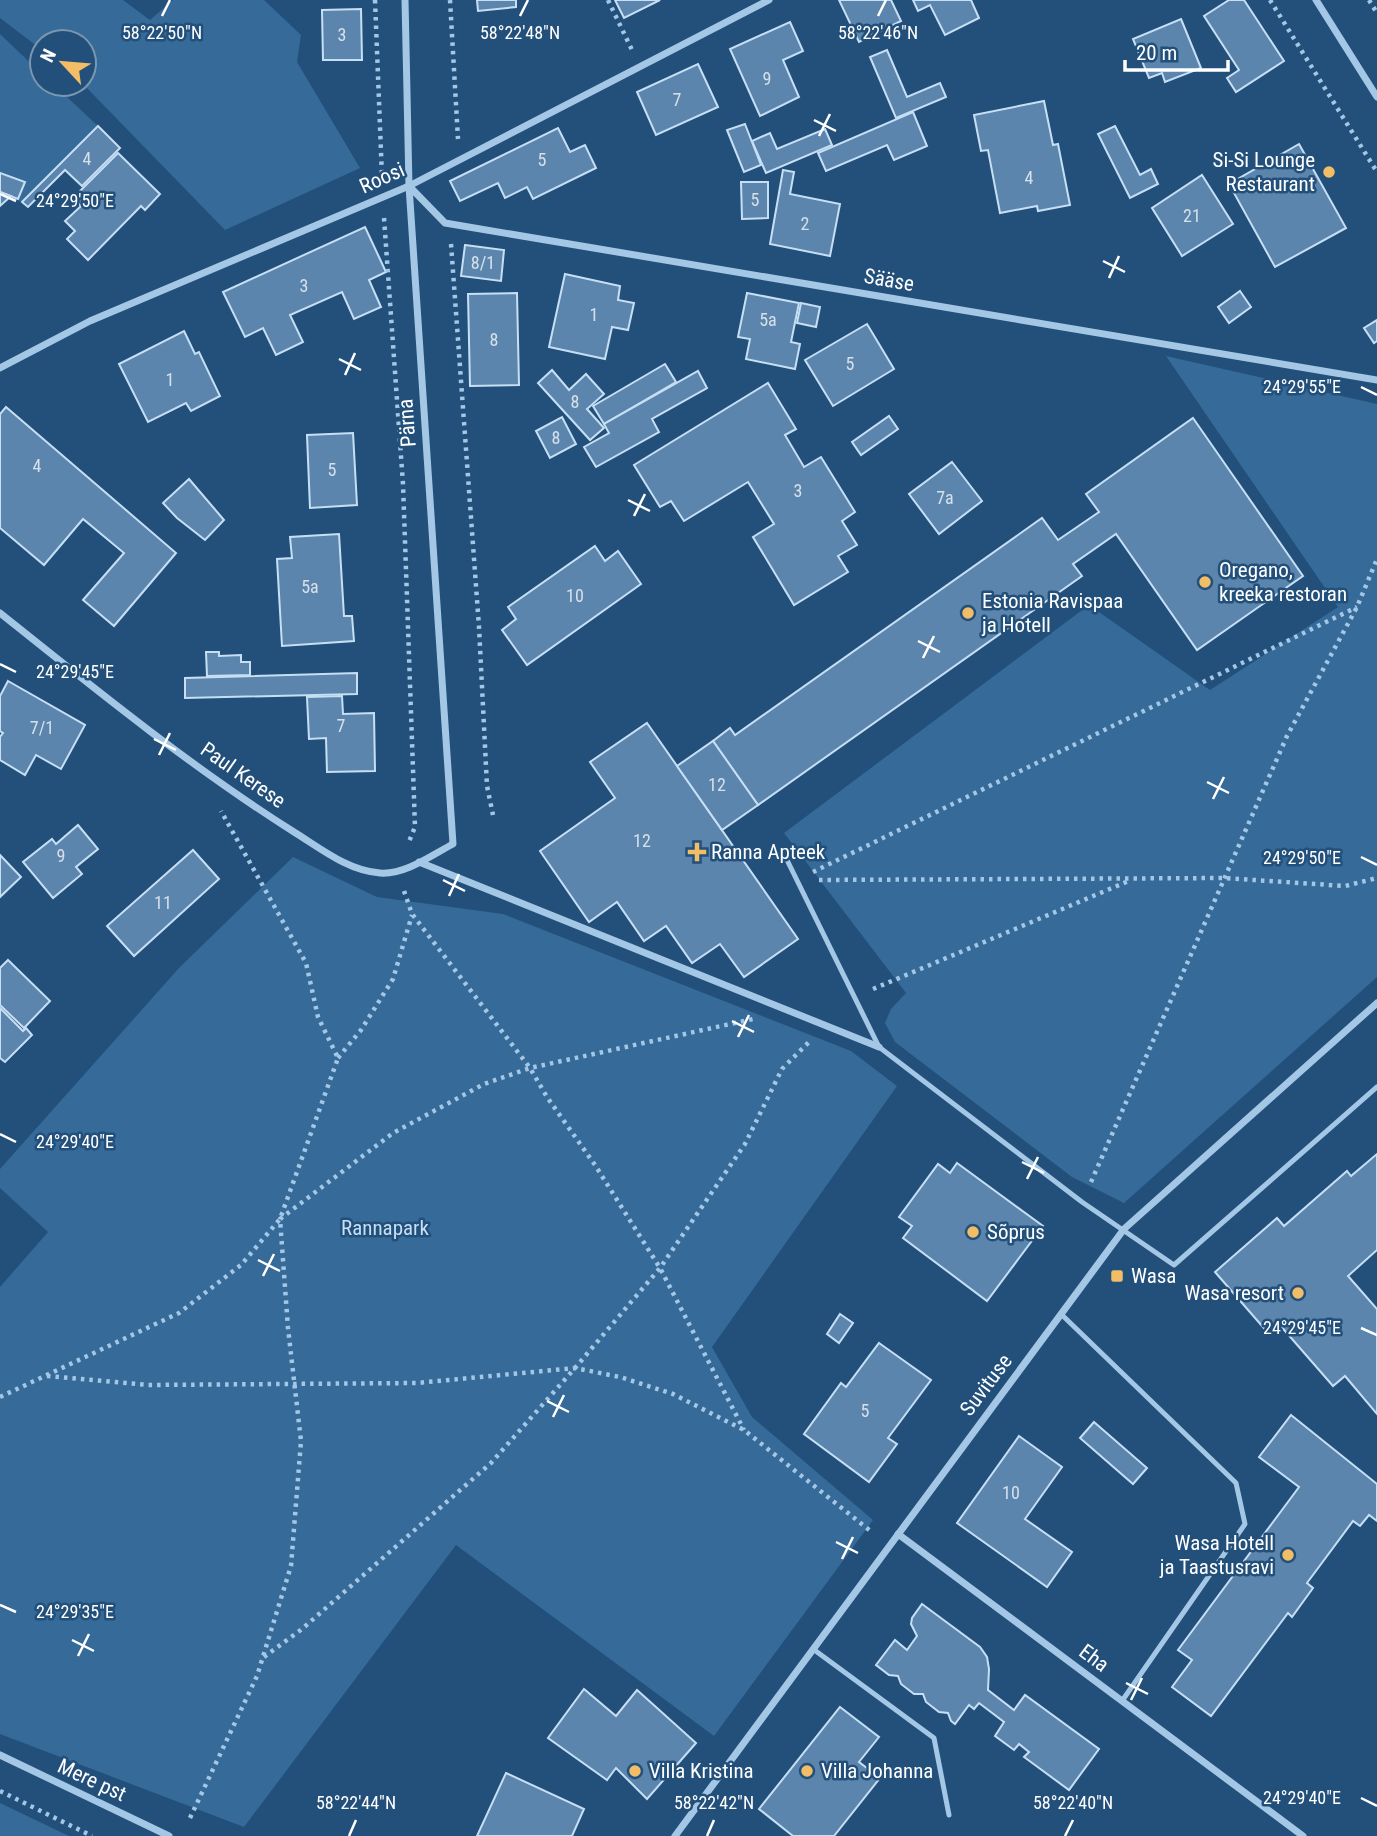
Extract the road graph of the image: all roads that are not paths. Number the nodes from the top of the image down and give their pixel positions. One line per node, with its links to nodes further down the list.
1 (405, 0): 5 (street, Pärna)
2 (769, 0): 5 (street, Roosi)
3 (1316, 0): 4 (street)
4 (1377, 97)
5 (409, 186): 6 (street, Roosi); 7 (street, Sääse); 9 (street, Pärna)
6 (0, 368)
7 (1377, 380)
8 (0, 613): 11 (street, Paul Kerese)
9 (453, 844): 11 (street, Paul Kerese)
10 (787, 860): 13 (lane)
11 (419, 862): 13 (street)
12 (1377, 1003): 15 (street, Suvituse)
13 (879, 1047): 15 (lane)
14 (1377, 1087): 15 (lane)
15 (1124, 1229): 16 (street, Suvituse)
16 (1061, 1314): 17 (street, Suvituse); 19 (lane)
17 (898, 1534): 18 (street, Suvituse); 19 (street, Eha)
18 (813, 1648): 21 (lane); 23 (street, Suvituse)
19 (1122, 1701): 24 (street, Eha)
20 (0, 1755): 22 (street, Mere pst)
21 (949, 1815)
22 (170, 1836)
23 (675, 1836)
24 (1303, 1836)

